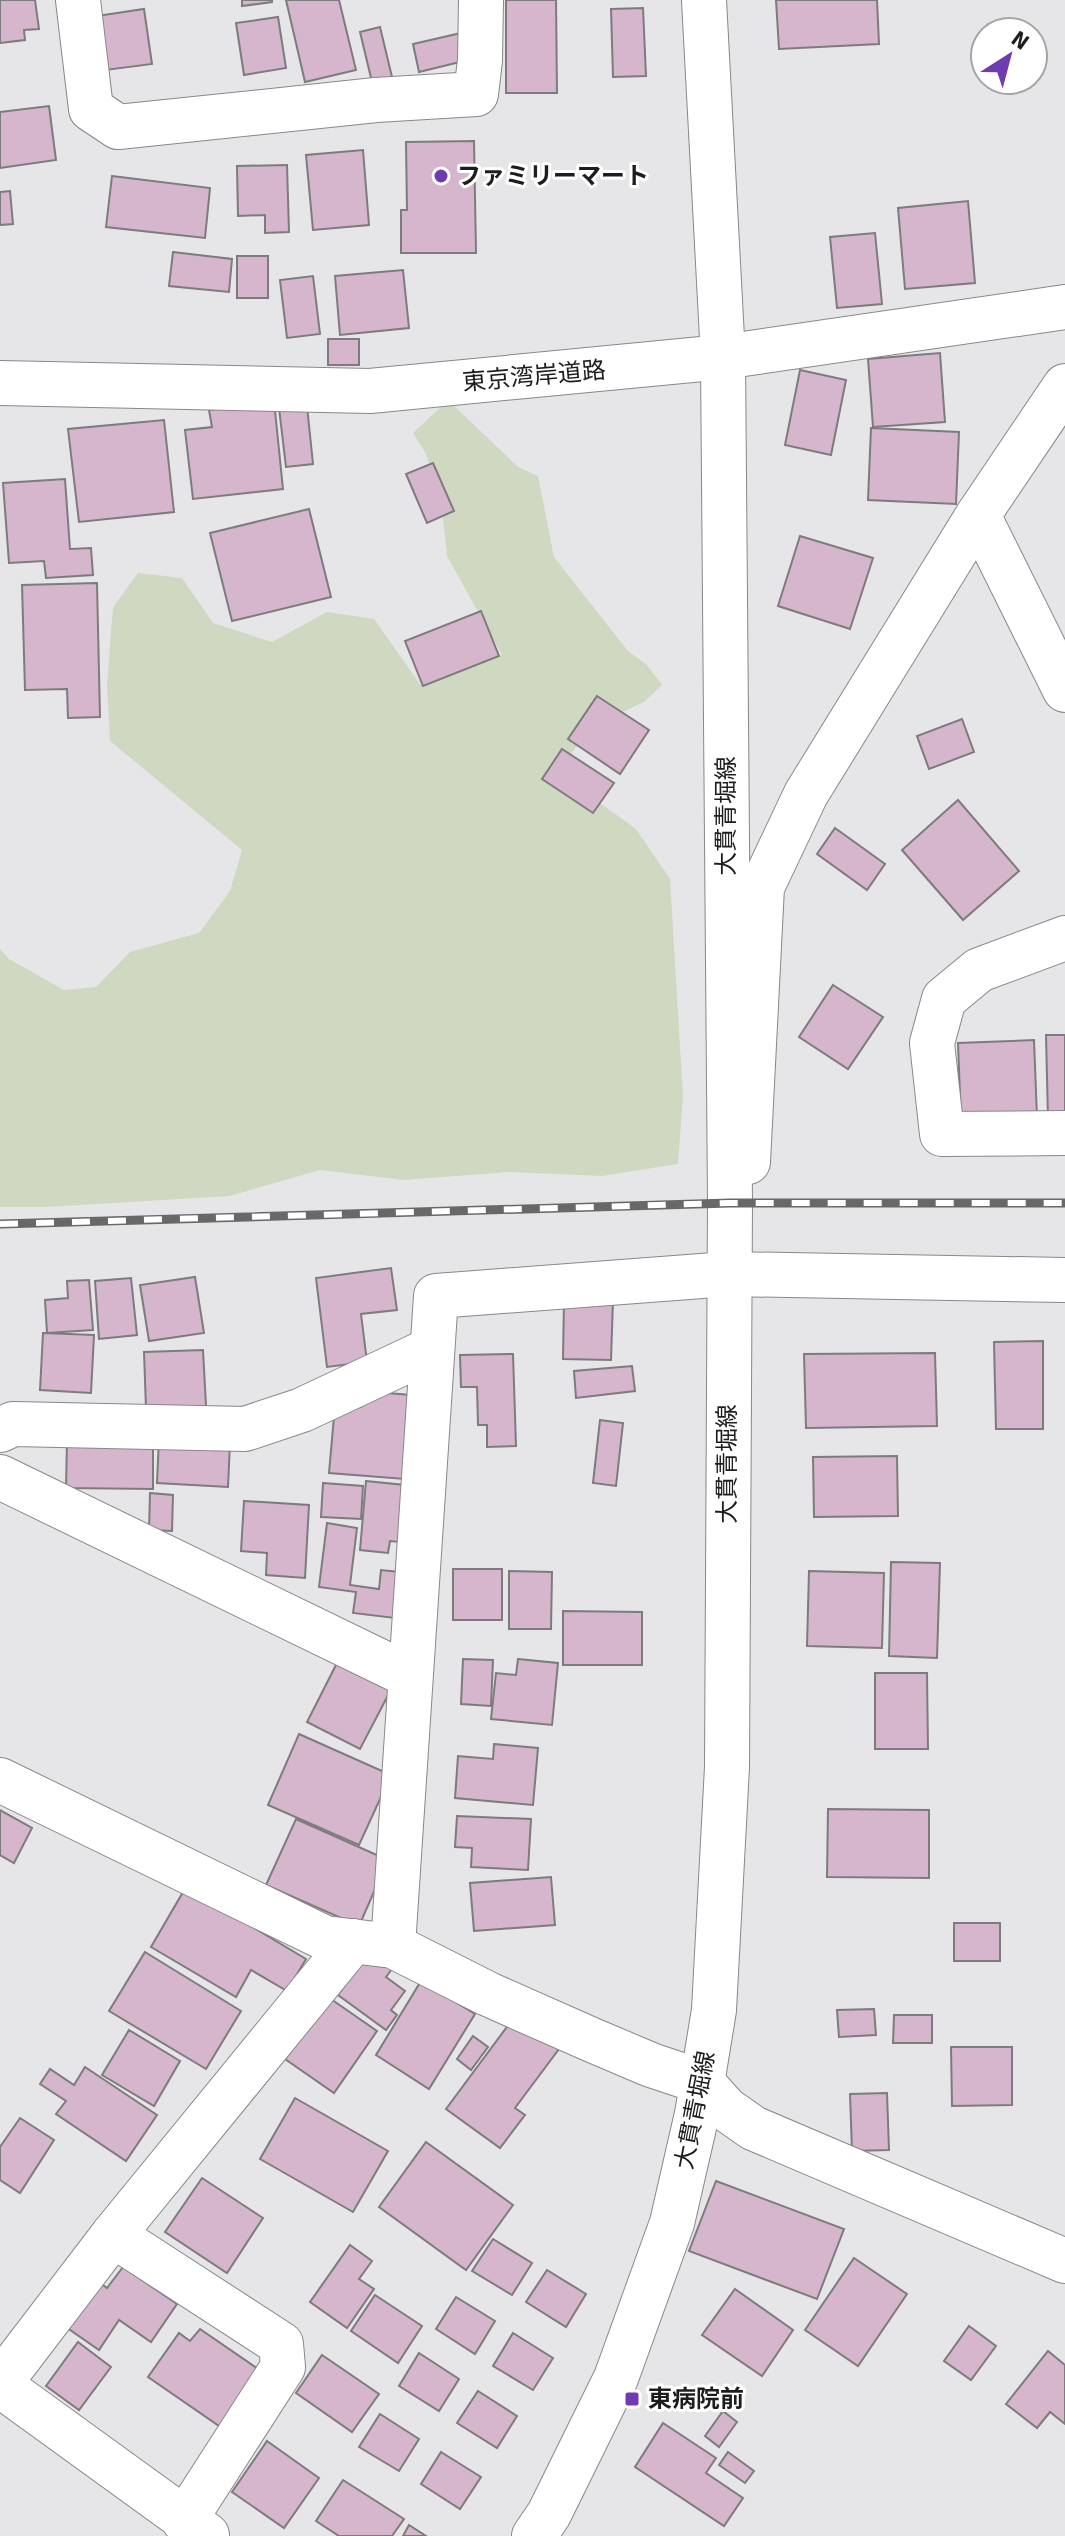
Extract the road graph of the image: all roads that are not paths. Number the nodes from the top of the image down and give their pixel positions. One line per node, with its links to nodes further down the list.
1 (78, 0): 2 (main road)
2 (481, 0)
3 (704, 0): 5 (main road, 大貫青堀線)
4 (1065, 307): 5 (main road, 東京湾岸道路)
5 (723, 357): 6 (main road, 東京湾岸道路); 12 (main road, 大貫青堀線)
6 (0, 383)
7 (1065, 386): 8 (main road)
8 (978, 515): 9 (main road); 12 (main road)
9 (1065, 690)
10 (1065, 938): 11 (main road)
11 (1065, 1133)
12 (730, 1203): 13 (main road, 大貫青堀線)
13 (728, 1274): 14 (main road); 15 (main road); 21 (main road, 大貫青堀線)
14 (1065, 1280)
15 (432, 1349): 16 (main road); 18 (main road)
16 (0, 1430)
17 (0, 1477): 18 (main road)
18 (410, 1676): 20 (main road)
19 (0, 1780): 20 (main road)
20 (373, 1944): 21 (main road); 22 (main road)
21 (702, 2082): 23 (main road); 26 (main road, 大貫青堀線)
22 (113, 2235): 24 (main road); 25 (main road)
23 (1065, 2261)
24 (0, 2384): 25 (main road)
25 (197, 2528)
26 (534, 2536)

